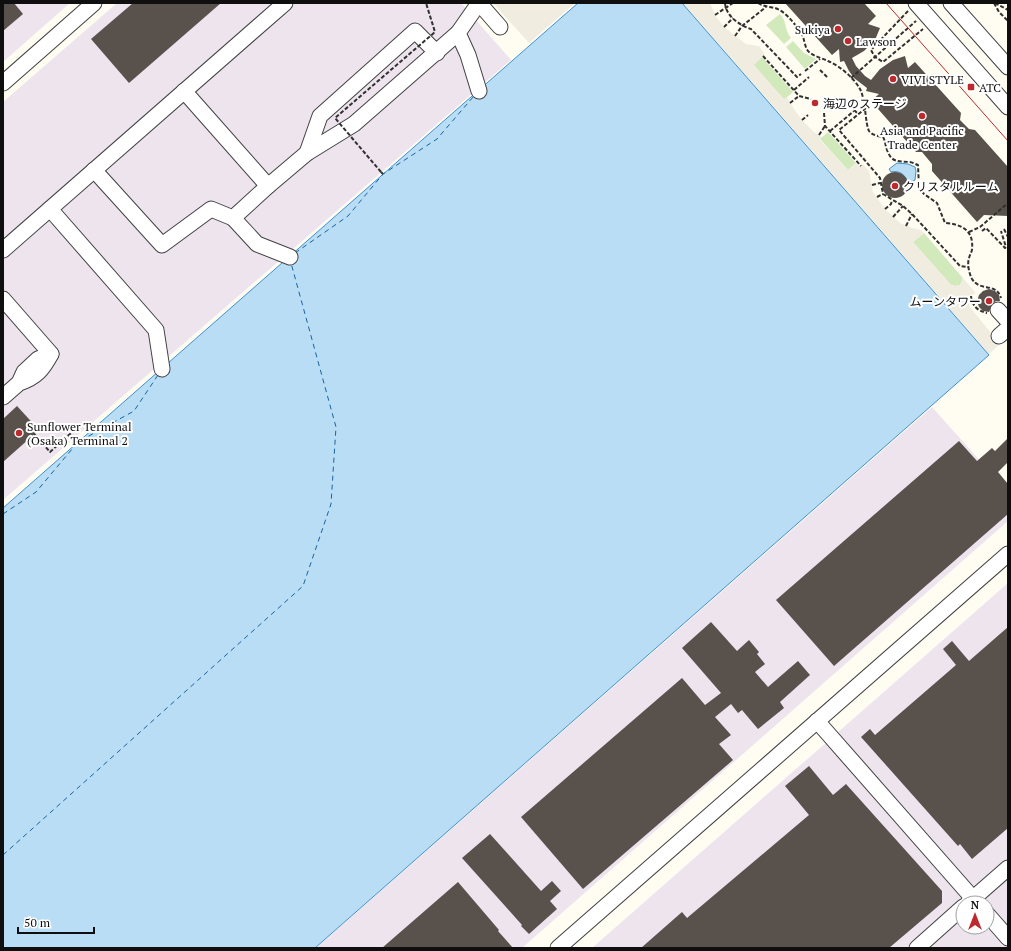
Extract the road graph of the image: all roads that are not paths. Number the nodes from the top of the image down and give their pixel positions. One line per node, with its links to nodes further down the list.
1 (94, 3): 11 (street)
2 (285, 3): 12 (street)
3 (479, 3): 7 (street); 8 (street)
4 (952, 3): 6 (street); 10 (street)
5 (917, 9): 6 (street)
6 (928, 25): 14 (street)
7 (500, 27)
8 (458, 33): 9 (street); 13 (street)
9 (437, 53): 15 (street); 15 (street)
10 (1008, 67)
11 (3, 83)
12 (184, 91): 16 (street); 17 (street)
13 (478, 91)
14 (1008, 107)
15 (307, 153): 17 (street)
16 (94, 170): 18 (street); 19 (street)
17 (268, 186): 19 (street)
18 (50, 210): 20 (street); 25 (street)
19 (233, 218): 21 (street)
20 (3, 250)
21 (290, 256)
22 (3, 299): 26 (street)
23 (998, 308): 24 (street)
24 (1008, 321)
25 (162, 369)
26 (3, 397)
27 (1008, 554): 28 (street)
28 (817, 721): 30 (street); 35 (street)
29 (1008, 868): 31 (street)
30 (963, 895)
31 (979, 895)
32 (955, 916): 36 (street)
33 (995, 923): 34 (street)
34 (1008, 938)
35 (558, 948)
36 (916, 948)

